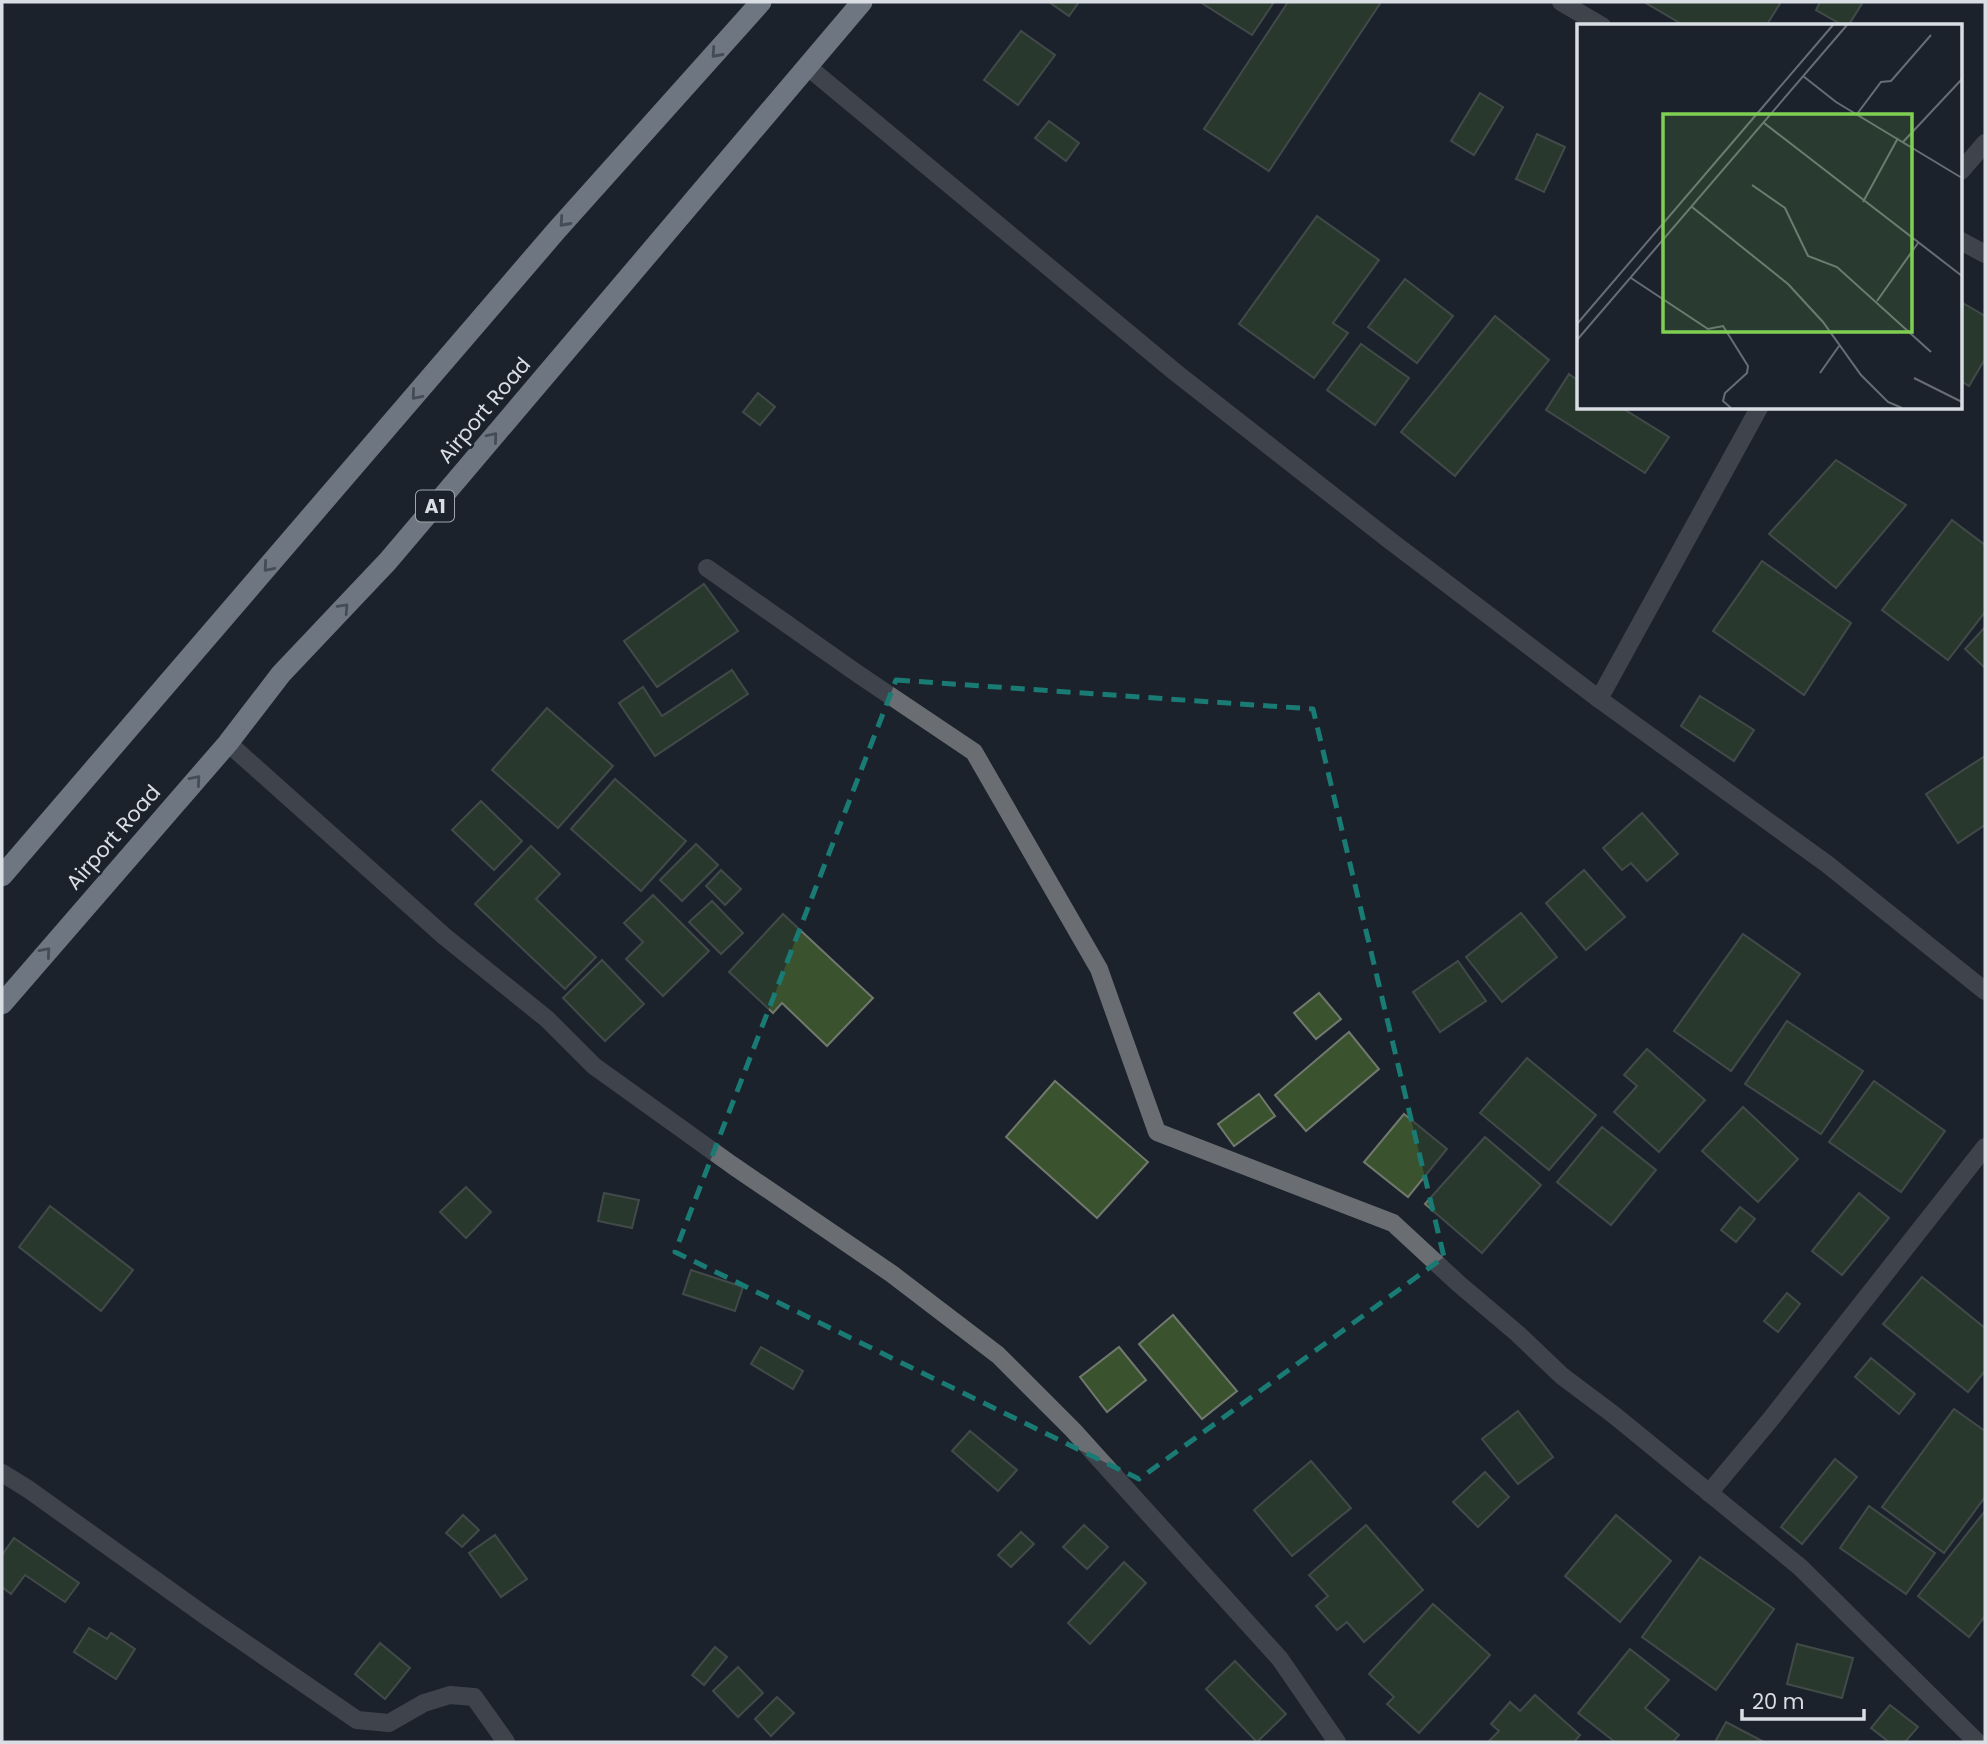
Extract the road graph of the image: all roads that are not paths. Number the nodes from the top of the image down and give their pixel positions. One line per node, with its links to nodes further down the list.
1 (761, 2): 14 (highway, one-way to 14)
2 (862, 2): 5 (highway, Airport Road / A1)
3 (1561, 2): 4 (street)
4 (1599, 24)
5 (808, 67): 12 (street); 13 (highway, Airport Road / A1, one-way to 5)
6 (1985, 143): 7 (street)
7 (1962, 170)
8 (1962, 242): 9 (street)
9 (1985, 254)
10 (1758, 410): 12 (street)
11 (707, 568): 19 (street)
12 (1599, 699): 15 (street)
13 (228, 743): 16 (highway, Airport Road / A1, one-way to 13); 21 (street)
14 (2, 876)
15 (1985, 991)
16 (2, 1004)
17 (1985, 1147): 19 (street)
18 (2, 1473): 20 (street)
19 (1709, 1493): 22 (street)
20 (506, 1742)
21 (1337, 1742)
22 (1976, 1742)

